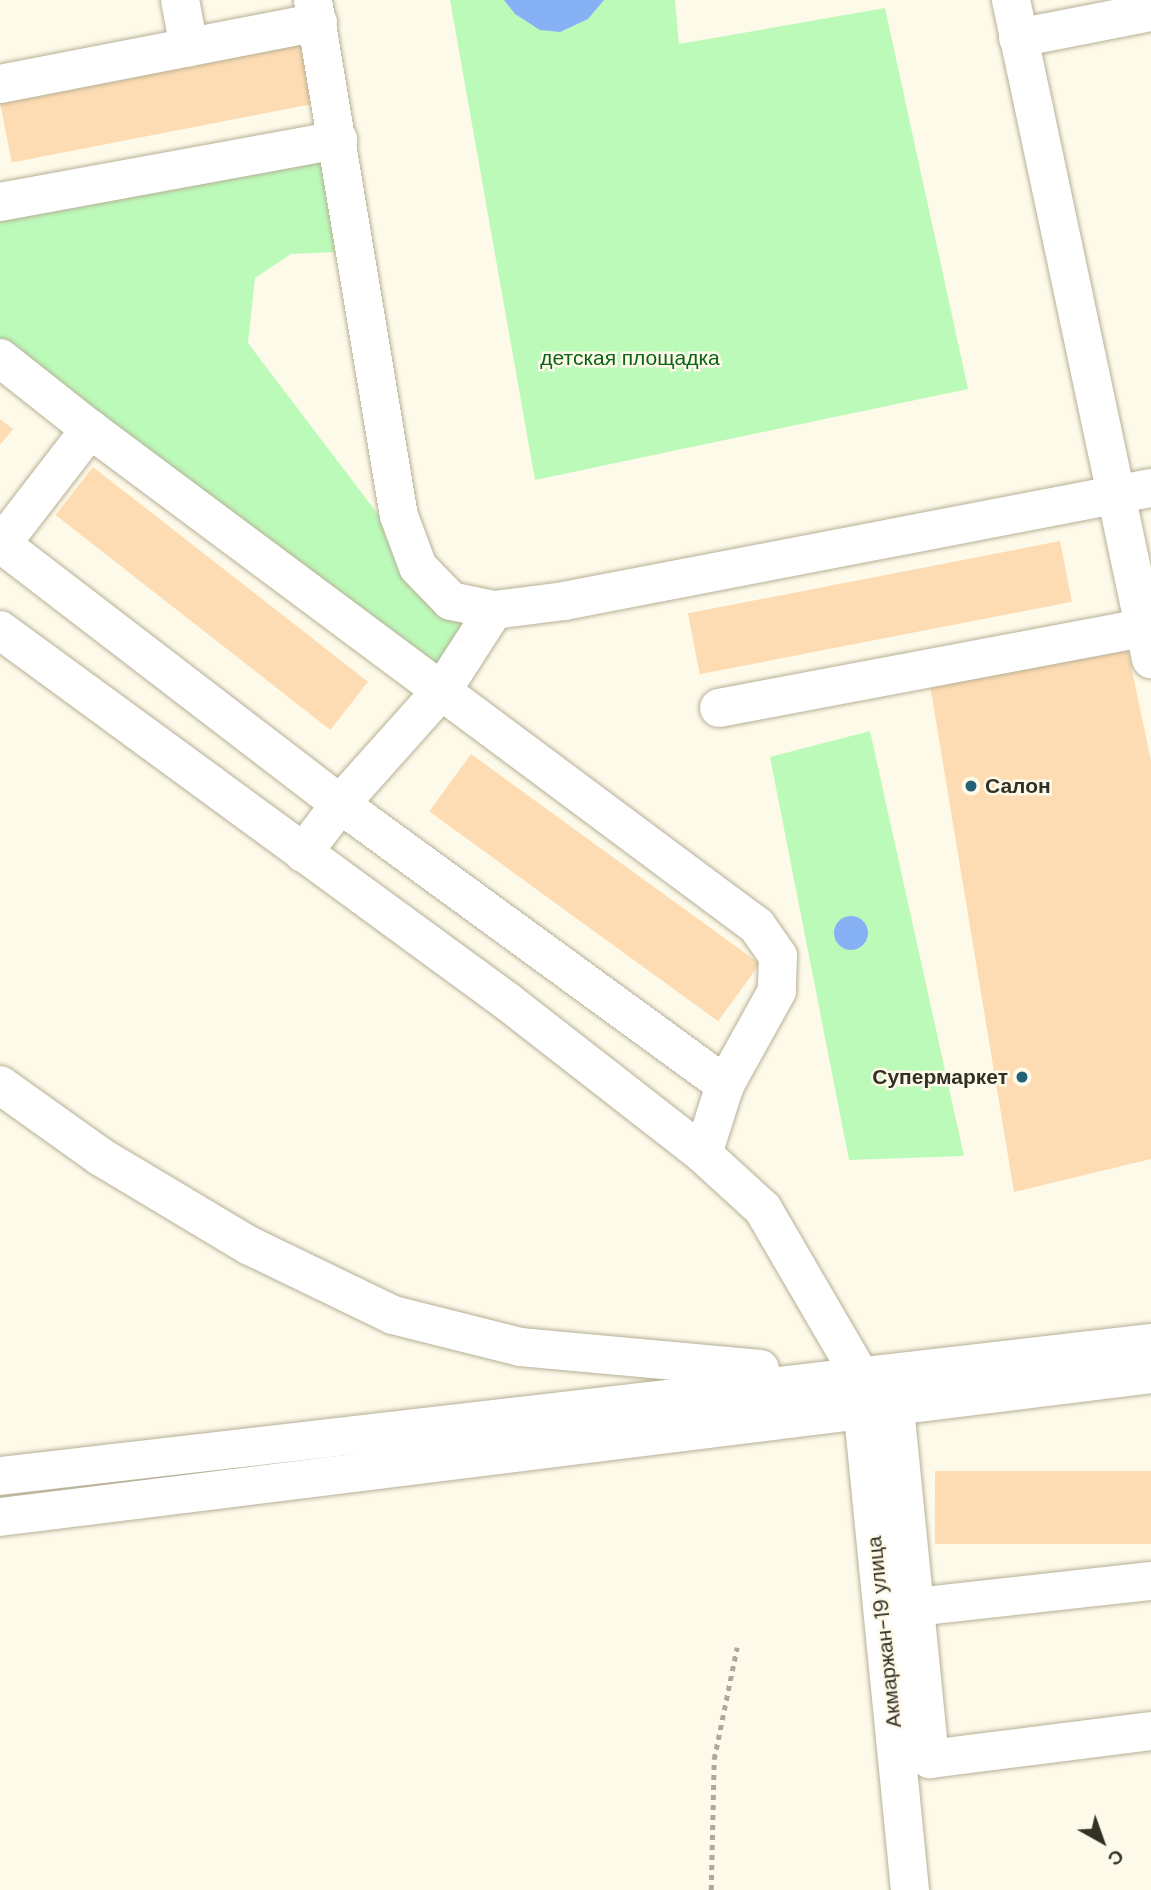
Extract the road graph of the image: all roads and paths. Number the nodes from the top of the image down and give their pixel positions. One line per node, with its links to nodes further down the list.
1 (180, 0): 6 (main road)
2 (1012, 0): 5 (main road)
3 (316, 11): 6 (main road); 8 (main road)
4 (1151, 12): 5 (main road)
5 (1018, 38): 12 (main road)
6 (189, 47): 7 (main road)
7 (0, 84)
8 (338, 139): 9 (main road); 14 (main road)
9 (0, 202)
10 (0, 358): 11 (main road)
11 (90, 429): 13 (main road); 17 (main road)
12 (1135, 491): 14 (main road); 16 (main road)
13 (1, 544): 19 (main road)
14 (494, 610): 17 (main road)
15 (0, 631): 20 (main road)
16 (1149, 637): 18 (main road)
17 (443, 689): 19 (main road); 22 (main road)
18 (719, 708)
19 (340, 804): 20 (main road); 22 (main road)
20 (303, 853): 23 (main road)
21 (0, 1085): 26 (main road)
22 (725, 1085): 23 (main road)
23 (703, 1154): 26 (main road)
24 (1151, 1343): 26 (main road)
25 (1151, 1374): 27 (main road)
26 (852, 1375): 27 (main road, Акмаржан-19 улица); 28 (main road)
27 (878, 1410): 29 (main road); 31 (main road); 35 (main road, Акмаржан-19 улица)
28 (0, 1476)
29 (0, 1517)
30 (1151, 1581): 31 (main road)
31 (915, 1607): 33 (main road)
32 (737, 1647): 34 (path)
33 (1151, 1731)
34 (711, 1890)
35 (910, 1890)

